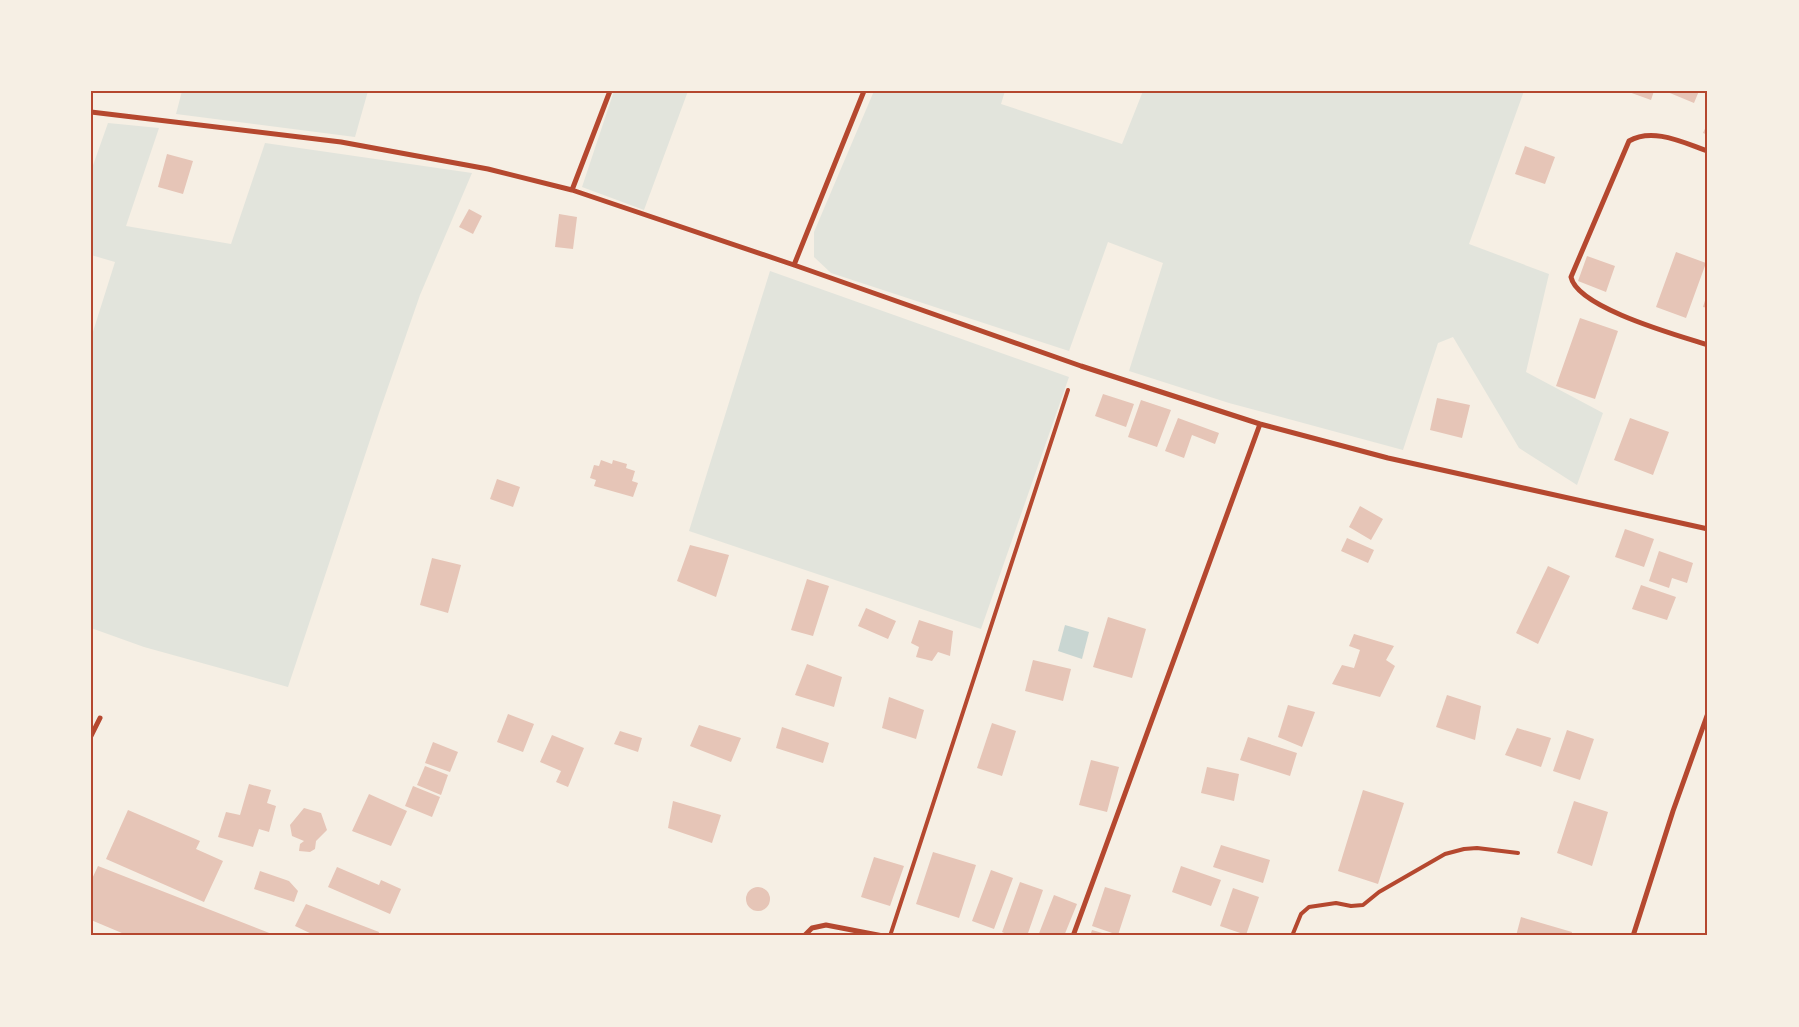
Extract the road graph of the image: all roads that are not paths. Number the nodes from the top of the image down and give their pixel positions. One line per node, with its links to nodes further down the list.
1 (610, 91): 5 (street)
2 (864, 91): 6 (street)
3 (91, 112): 5 (street)
4 (1708, 151): 7 (street)
5 (572, 190): 6 (street)
6 (794, 265): 9 (street)
7 (1708, 344)
8 (1068, 390): 17 (lane)
9 (1260, 424): 10 (street); 18 (street)
10 (1708, 529)
11 (1708, 713): 20 (street)
12 (100, 718): 13 (street)
13 (91, 736)
14 (1518, 853): 19 (lane)
15 (804, 936): 16 (street)
16 (883, 936)
17 (890, 936)
18 (1073, 936)
19 (1292, 936)
20 (1634, 936)

